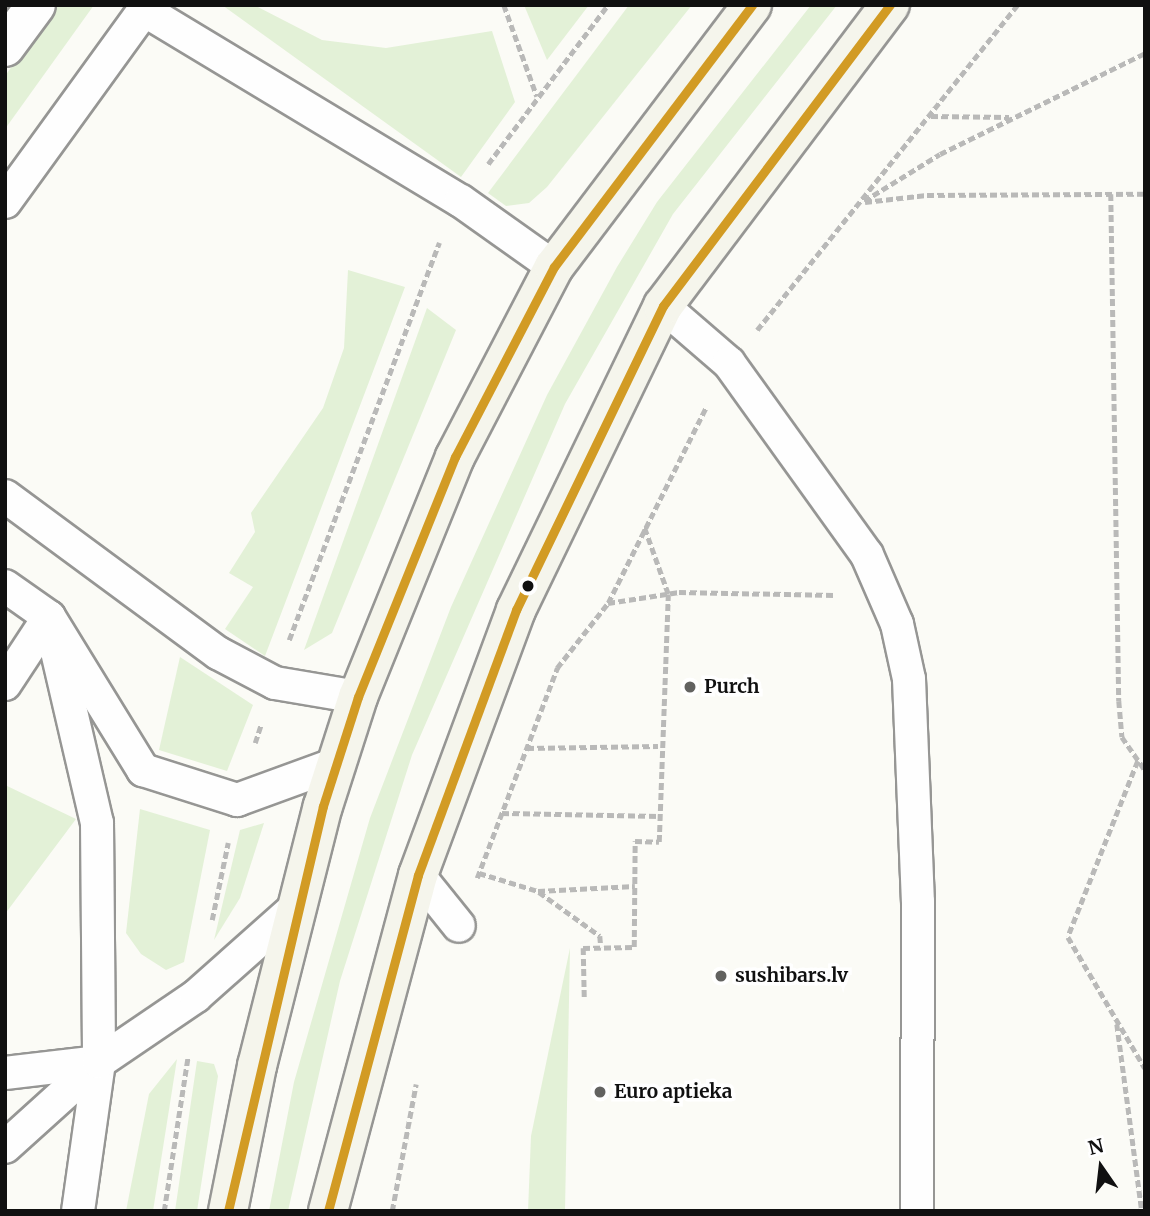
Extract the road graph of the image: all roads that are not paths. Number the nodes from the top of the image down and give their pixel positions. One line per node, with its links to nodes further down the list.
1 (36, 5): 4 (street)
2 (752, 5): 6 (main road)
3 (890, 5): 7 (main road)
4 (5, 47)
5 (5, 202): 6 (lane)
6 (554, 267): 12 (main road)
7 (663, 306): 14 (main road); 23 (lane)
8 (5, 496): 12 (lane)
9 (5, 586): 10 (lane)
10 (48, 617): 11 (lane); 13 (lane); 17 (lane)
11 (5, 684)
12 (358, 697): 13 (main road)
13 (336, 764): 15 (main road)
14 (418, 875): 16 (lane); 22 (main road)
15 (293, 910): 17 (lane); 21 (main road)
16 (459, 926)
17 (99, 1062): 18 (lane); 19 (lane); 20 (lane)
18 (5, 1073)
19 (5, 1147)
20 (78, 1211)
21 (228, 1211)
22 (328, 1211)
23 (917, 1211)

